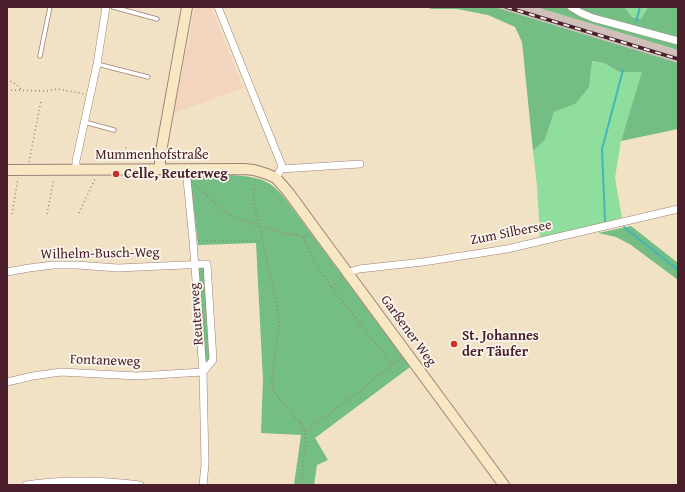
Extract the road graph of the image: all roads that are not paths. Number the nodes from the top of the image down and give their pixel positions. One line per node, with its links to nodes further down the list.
1 (50, 7): 9 (lane)
2 (106, 7): 10 (street)
3 (112, 7): 7 (lane)
4 (187, 7): 15 (street)
5 (218, 7): 19 (street)
6 (571, 7): 8 (street)
7 (157, 19)
8 (678, 41)
9 (40, 56)
10 (97, 64): 11 (lane); 12 (street)
11 (148, 77)
12 (84, 122): 13 (lane); 17 (street)
13 (114, 130)
14 (360, 164): 19 (street)
15 (160, 169): 17 (street, Mummenhofstraße); 18 (street, Mummenhofstraße)
16 (7, 170): 17 (street, Mummenhofstraße)
17 (76, 170)
18 (186, 173): 19 (street, Mummenhofstraße); 22 (street, Reuterweg)
19 (279, 173): 20 (street, Mummenhofstraße)
20 (289, 193): 24 (street, Garßener Weg)
21 (678, 209): 24 (street, Zum Silbersee)
22 (195, 265): 23 (street, Wilhelm-Busch-Weg); 25 (street, Reuterweg); 25 (street, Reuterweg)
23 (7, 272)
24 (348, 273): 30 (street, Garßener Weg)
25 (203, 372): 26 (street, Fontaneweg); 29 (street, Reuterweg)
26 (7, 382)
27 (26, 485): 28 (street)
28 (140, 485)
29 (203, 485)
30 (504, 485)

